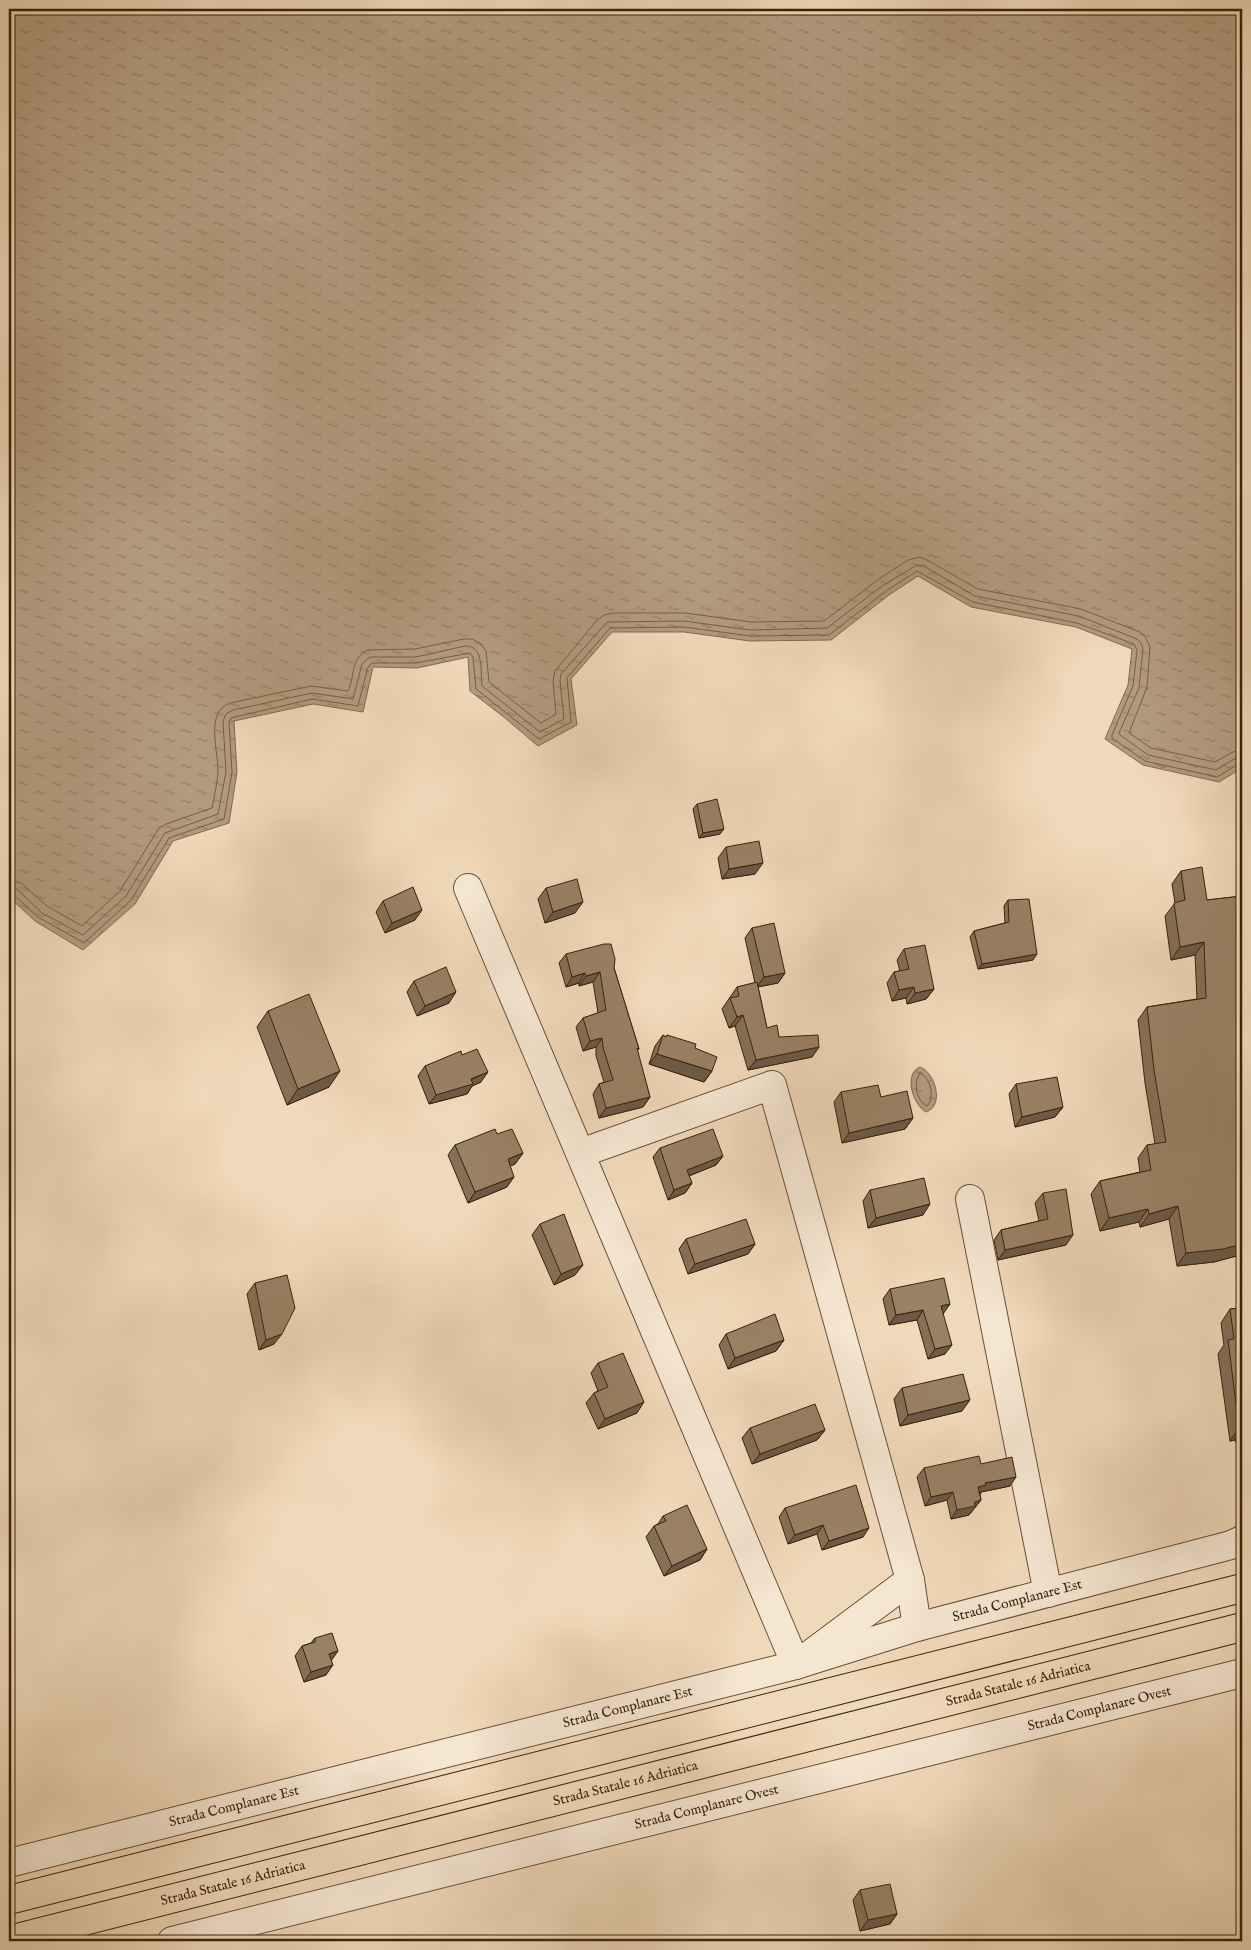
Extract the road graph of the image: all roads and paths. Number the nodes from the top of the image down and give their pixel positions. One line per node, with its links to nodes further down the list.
1 (468, 888): 2 (street)
2 (581, 1153): 5 (street); 10 (street)
3 (970, 1199): 7 (street)
4 (1242, 1540): 7 (street, Strada Complanare Est)
5 (910, 1580): 8 (street); 10 (street)
6 (1242, 1588): 13 (highway)
7 (1048, 1593): 8 (street, Strada Complanare Est)
8 (917, 1627): 10 (street, Strada Complanare Est)
9 (1242, 1627): 14 (highway, Strada Statale 16 Adriatica)
10 (796, 1665): 12 (street, Strada Complanare Est)
11 (1242, 1673): 15 (street, Strada Complanare Ovest)
12 (9, 1863)
13 (9, 1900)
14 (9, 1940)
15 (172, 1941)

